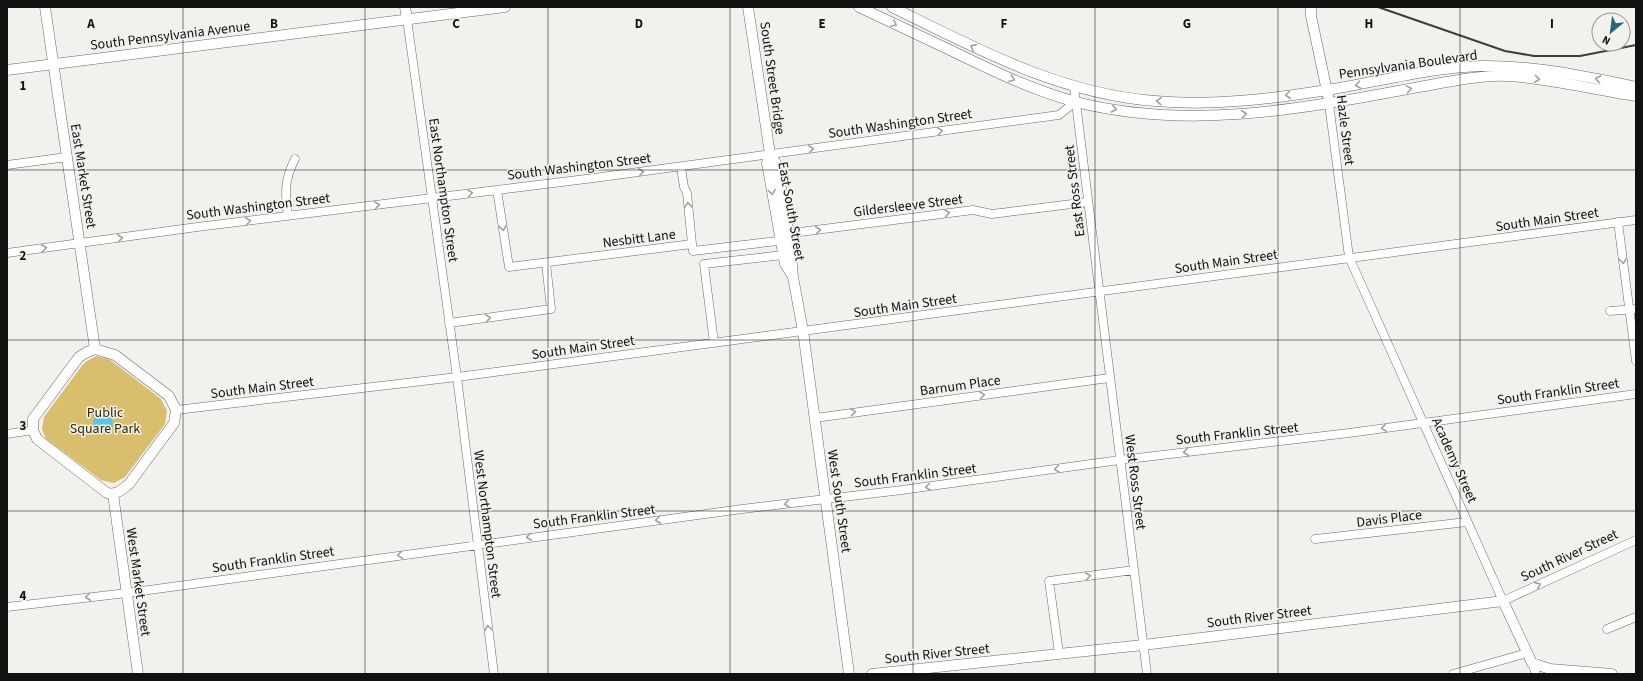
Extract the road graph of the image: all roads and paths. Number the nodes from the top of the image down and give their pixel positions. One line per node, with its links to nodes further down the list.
1 (45, 7): 9 (main road, East Market Street)
2 (405, 7): 8 (main road, East Northampton Street)
3 (505, 7): 8 (main road, South Pennsylvania Avenue)
4 (748, 7): 17 (main road, South Street Bridge)
5 (859, 7): 15 (main road, one-way to 15)
6 (892, 7): 11 (main road, one-way to 6)
7 (1311, 7): 13 (main road, Hazle Street)
8 (407, 19): 9 (main road, South Pennsylvania Avenue); 23 (street, East Northampton Street)
9 (53, 64): 10 (main road, South Pennsylvania Avenue); 18 (main road, East Market Street)
10 (7, 70)
11 (1074, 87): 13 (main road, one-way to 11); 15 (street, East Ross Street)
12 (1636, 87): 13 (main road, Pennsylvania Boulevard, one-way to 13)
13 (1327, 90): 16 (main road, Hazle Street)
14 (1636, 96): 16 (main road, Pennsylvania Boulevard, one-way to 14)
15 (1076, 102): 16 (main road, one-way to 16); 17 (street, South Washington Street, one-way to 15); 24 (street, East Ross Street)
16 (1329, 104): 33 (street, Hazle Street)
17 (770, 154): 21 (street, South Washington Street); 28 (main road, East South Street)
18 (67, 157): 20 (street); 29 (main road, East Market Street)
19 (295, 159): 25 (street)
20 (7, 165)
21 (681, 167): 22 (street, South Washington Street, one-way to 21); 30 (street, one-way to 21)
22 (497, 190): 23 (street, South Washington Street, one-way to 22); 34 (street, Nesbitt Lane, one-way to 34)
23 (431, 198): 25 (street, South Washington Street, one-way to 23); 39 (street, East Northampton Street)
24 (1088, 202): 28 (street, Gildersleeve Street, one-way to 24); 36 (street, East Ross Street)
25 (288, 216): 29 (street, South Washington Street, one-way to 25)
26 (1636, 220): 27 (street, South Main Street)
27 (1618, 222): 33 (street, South Main Street); 37 (street, one-way to 37)
28 (785, 237): 30 (street, Nesbitt Lane); 32 (main road, East South Street); 35 (main road, East South Street)
29 (81, 243): 31 (street, South Washington Street, one-way to 29); 42 (main road, East Market Street)
30 (692, 244): 34 (street, Nesbitt Lane)
31 (7, 253)
32 (783, 255): 35 (main road, East South Street); 41 (street)
33 (1349, 257): 36 (street, South Main Street); 49 (street, Academy Street)
34 (546, 263): 39 (street, one-way to 34)
35 (793, 277): 40 (main road, East South Street)
36 (1099, 292): 40 (street, South Main Street); 45 (street, West Ross Street)
37 (1633, 310): 38 (street); 43 (street)
38 (1610, 311)
39 (449, 323): 44 (street, East Northampton Street)
40 (803, 331): 41 (street, South Main Street); 48 (main road, West South Street)
41 (714, 343): 44 (street, South Main Street)
42 (95, 349): 47 (main road); 50 (main road)
43 (1636, 361)
44 (457, 377): 47 (street, South Main Street); 58 (street, West Northampton Street)
45 (1109, 378): 48 (street, Barnum Place, one-way to 45); 52 (street, West Ross Street)
46 (1636, 394): 49 (street, South Franklin Street)
47 (176, 410): 53 (main road)
48 (815, 418): 54 (main road, West South Street)
49 (1423, 422): 52 (street, South Franklin Street, one-way to 52); 55 (street, Academy Street)
50 (33, 430): 51 (street); 53 (main road)
51 (7, 434)
52 (1120, 460): 54 (street, South Franklin Street, one-way to 54); 59 (street, West Ross Street)
53 (114, 494): 60 (main road, West Market Street)
54 (826, 499): 58 (street, South Franklin Street, one-way to 58); 70 (main road, West South Street)
55 (1467, 522): 56 (street, Davis Place); 61 (street, Academy Street)
56 (1315, 539)
57 (1636, 540): 61 (street, South River Street, one-way to 57)
58 (476, 544): 60 (street, South Franklin Street, one-way to 60); 69 (street, West Northampton Street, one-way to 58)
59 (1134, 570): 65 (street, West Ross Street); 66 (street, one-way to 59)
60 (127, 592): 62 (street, South Franklin Street, one-way to 62); 68 (main road, West Market Street)
61 (1503, 601): 65 (main road, South River Street); 67 (main road, Academy Street)
62 (7, 607)
63 (1636, 617): 64 (street)
64 (1607, 629)
65 (1143, 644): 66 (main road, South River Street); 72 (street, West Ross Street)
66 (1059, 653): 71 (main road, South River Street)
67 (1529, 658): 73 (street); 74 (street, Academy Street); 75 (main road)
68 (138, 674)
69 (494, 674)
70 (849, 674)
71 (872, 674)
72 (1147, 674)
73 (1453, 674)
74 (1536, 674)
75 (1612, 674)

